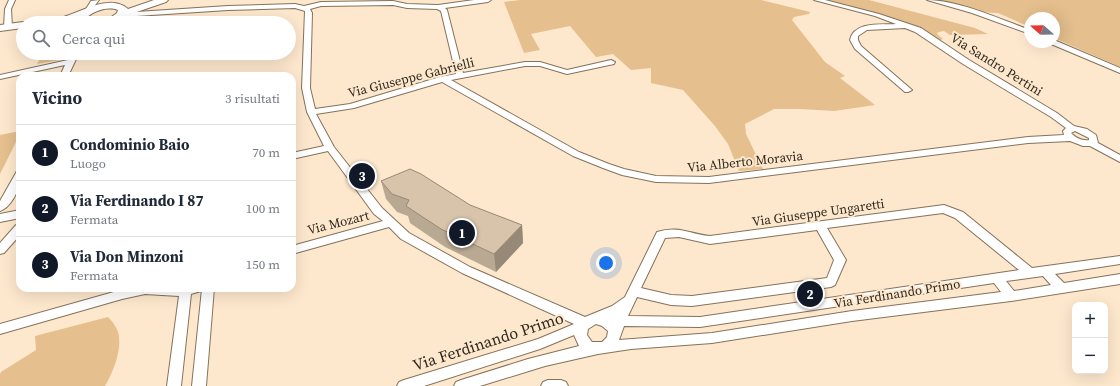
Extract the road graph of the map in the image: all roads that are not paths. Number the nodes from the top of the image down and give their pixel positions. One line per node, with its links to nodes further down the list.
1 (12, 0): 20 (street)
2 (96, 0): 12 (street)
3 (150, 0): 15 (street)
4 (162, 0): 16 (street)
5 (488, 0): 10 (street)
6 (817, 0): 19 (street, Via Sandro Pertini)
7 (930, 0): 21 (street)
8 (393, 1): 10 (street); 11 (street)
9 (103, 3): 13 (street); 14 (street)
10 (438, 7): 29 (street)
11 (304, 8): 17 (street); 33 (street)
12 (85, 16)
13 (85, 16)
14 (111, 16)
15 (116, 16)
16 (118, 16)
17 (144, 16)
18 (16, 26): 20 (street)
19 (907, 26): 32 (street, Via Sandro Pertini); 34 (street, Via Sandro Pertini)
20 (4, 28)
21 (1024, 30)
22 (1060, 45): 25 (street)
23 (70, 62): 26 (street); 27 (street)
24 (610, 62): 29 (street, Via Giuseppe Gabrielli)
25 (1120, 71)
26 (23, 72)
27 (66, 72)
28 (16, 74): 30 (street)
29 (460, 76): 31 (street, Via Giuseppe Gabrielli)
30 (0, 77)
31 (443, 80): 33 (street, Via Giuseppe Gabrielli); 34 (street, Via Alberto Moravia)
32 (908, 90)
33 (310, 112): 35 (street)
34 (1071, 133): 37 (street, Via Sandro Pertini)
35 (330, 148): 36 (street); 42 (street)
36 (296, 155)
37 (1120, 159)
38 (16, 180): 39 (street)
39 (4, 203): 41 (street)
40 (16, 215): 41 (street)
41 (0, 218)
42 (391, 223): 45 (street, Via Mozart); 63 (street)
43 (820, 225): 49 (street, Via Giuseppe Ungaretti); 56 (street, Via Giuseppe Ungaretti); 56 (street)
44 (16, 232): 46 (street)
45 (296, 249)
46 (0, 250)
47 (1120, 260): 48 (street, Via Ferdinando Primo)
48 (1045, 271): 49 (street, Via Ferdinando Primo); 52 (street)
49 (1030, 273): 50 (street, Via Ferdinando Primo)
50 (996, 278): 57 (street); 58 (street, Via Ferdinando Primo)
51 (1120, 279): 52 (street, Via Ferdinando Primo)
52 (1062, 288): 57 (street, Via Ferdinando Primo)
53 (131, 292): 64 (street)
54 (191, 292): 67 (street)
55 (208, 292): 68 (street)
56 (631, 296): 61 (street, Via Giuseppe Ungaretti); 63 (street)
57 (1011, 296): 60 (street, Via Ferdinando Primo)
58 (843, 302): 59 (street, Via Ferdinando Primo); 60 (street)
59 (817, 305): 61 (street, Via Ferdinando Primo); 62 (street)
60 (852, 316): 62 (street, Via Ferdinando Primo)
61 (620, 320): 63 (street, Via Ferdinando Primo); 65 (street, Via Giuseppe Ungaretti)
62 (826, 320): 66 (street, Via Ferdinando Primo)
63 (591, 322): 65 (street); 66 (street); 69 (street, Via Ferdinando Primo)
64 (0, 330)
65 (614, 334): 66 (street)
66 (599, 349): 70 (street, Via Ferdinando Primo)
67 (174, 386)
68 (198, 386)
69 (404, 386)
70 (461, 386)
71 (548, 386): 72 (street)
72 (561, 386)

